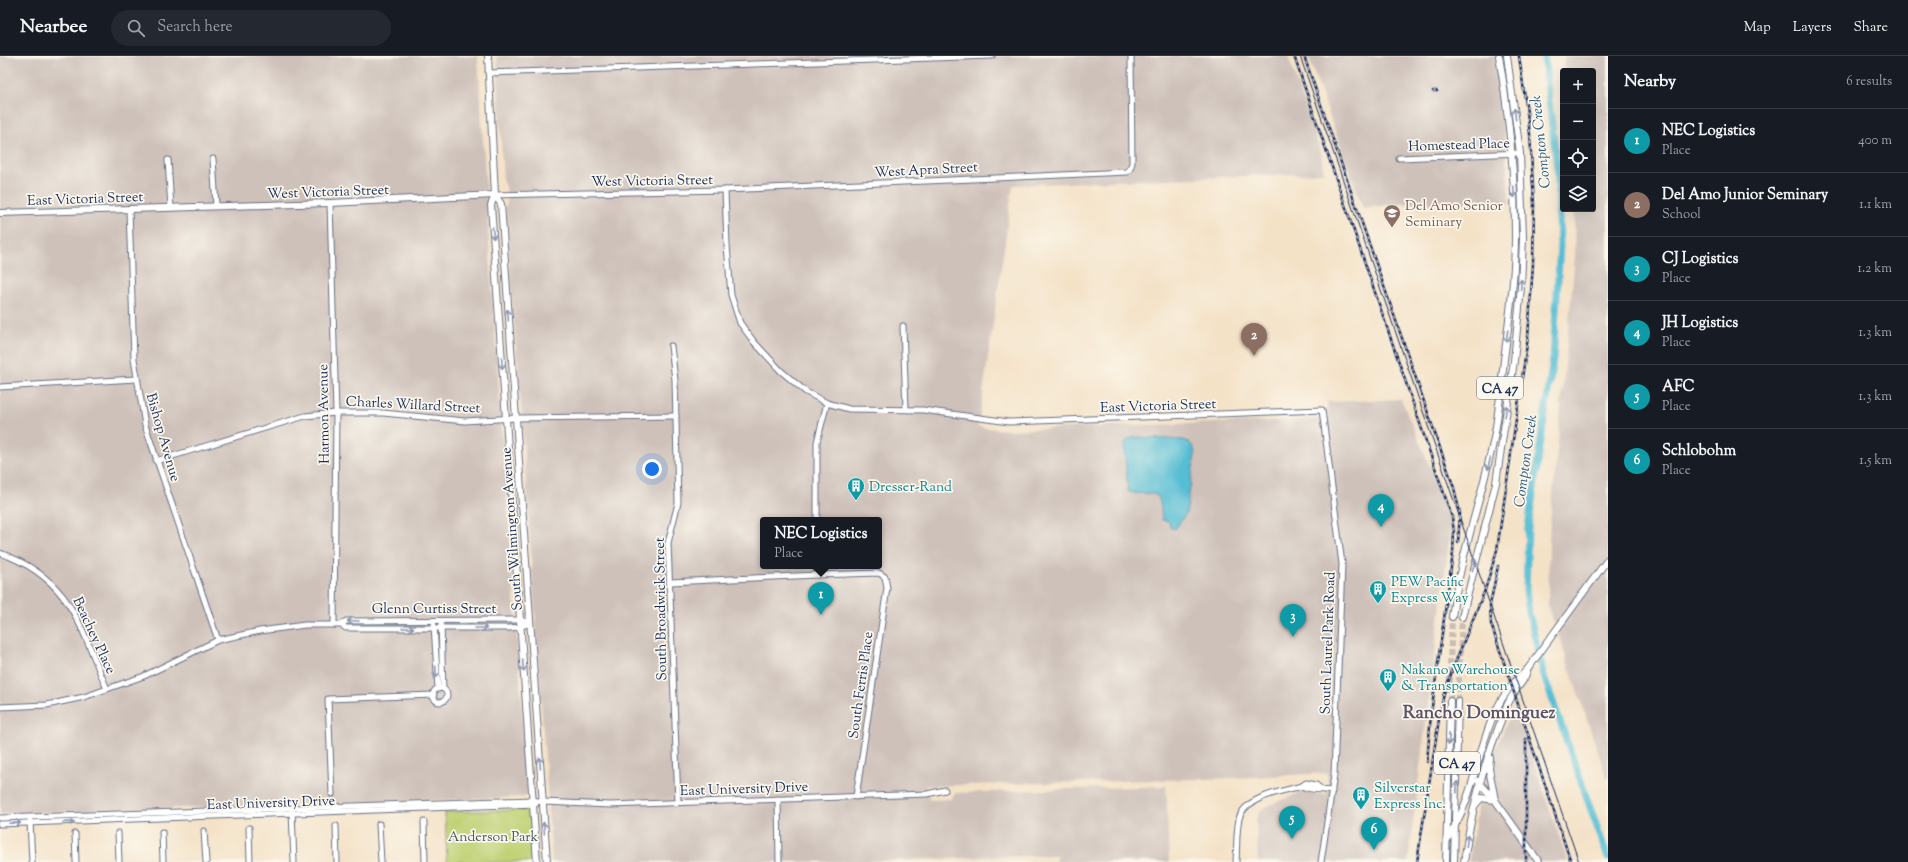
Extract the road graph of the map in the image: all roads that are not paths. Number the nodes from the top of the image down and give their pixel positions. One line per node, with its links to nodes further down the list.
1 (488, 56): 6 (main road, South Wilmington Avenue)
2 (992, 56): 6 (street)
3 (1131, 56): 12 (street, West Apra Street)
4 (1499, 56): 7 (main road, CA 47)
5 (1507, 56): 8 (main road, CA 47, one-way to 5)
6 (488, 73): 13 (main road, South Wilmington Avenue)
7 (1512, 153): 8 (street, Homestead Place); 9 (street, Homestead Place); 19 (main road, CA 47, one-way to 19)
8 (1520, 153): 20 (main road, CA 47, one-way to 8)
9 (1399, 158)
10 (213, 159): 15 (street)
11 (168, 160): 16 (street)
12 (725, 190): 13 (street, West Victoria Street); 25 (street, West Victoria Street)
13 (495, 195): 14 (main road, West Victoria Street); 29 (main road, South Wilmington Avenue, one-way to 29); 30 (main road, South Wilmington Avenue, one-way to 13)
14 (330, 203): 15 (main road, West Victoria Street); 27 (street, Harmon Avenue)
15 (216, 206): 16 (main road, West Victoria Street)
16 (171, 208): 17 (main road, East Victoria Street)
17 (129, 209): 18 (main road, East Victoria Street); 23 (street, Bishop Avenue)
18 (0, 213)
19 (1508, 322): 20 (main road); 40 (main road, CA 47, one-way to 40)
20 (1517, 324): 41 (main road, CA 47, one-way to 20)
21 (903, 326): 26 (street)
22 (671, 346): 28 (street, South Broadwick Street)
23 (136, 378): 24 (street); 33 (street, Bishop Avenue)
24 (0, 387)
25 (827, 403): 26 (street, West Victoria Street); 34 (street)
26 (906, 409): 31 (street, West Victoria Street)
27 (336, 413): 29 (street, Charles Willard Street); 33 (street, Charles Willard Street); 46 (street, Harmon Avenue)
28 (676, 416): 30 (street, Charles Willard Street); 39 (street, South Broadwick Street)
29 (506, 418): 30 (street, Charles Willard Street); 44 (main road, South Wilmington Avenue)
30 (516, 418): 45 (main road, South Wilmington Avenue)
31 (981, 419): 32 (street, East Victoria Street)
32 (1324, 425): 65 (street, South Laurel Park Road)
33 (156, 461): 51 (street, Bishop Avenue)
34 (817, 517)
35 (0, 553): 53 (street, Beachey Place)
36 (1608, 559): 52 (main road)
37 (817, 569): 38 (street)
38 (817, 575): 39 (street); 67 (street, South Ferris Place)
39 (670, 582): 72 (street, South Broadwick Street)
40 (1452, 617)
41 (1462, 617)
42 (434, 620): 43 (street, Glenn Curtiss Street); 47 (street, Glenn Curtiss Street, one-way to 47); 49 (street)
43 (441, 620): 44 (street, Glenn Curtiss Street); 50 (street)
44 (520, 620): 45 (street, Glenn Curtiss Street); 48 (main road, South Wilmington Avenue)
45 (530, 623): 48 (street, Glenn Curtiss Street); 71 (main road, South Wilmington Avenue, one-way to 45)
46 (334, 625): 47 (street, Glenn Curtiss Street); 51 (street, Glenn Curtiss Street)
47 (341, 625): 49 (street, Glenn Curtiss Street, one-way to 49)
48 (520, 627): 50 (street, Glenn Curtiss Street, one-way to 48); 70 (main road, South Wilmington Avenue, one-way to 70)
49 (434, 628): 50 (street, Glenn Curtiss Street); 54 (street, one-way to 54)
50 (442, 628): 54 (street)
51 (218, 640): 53 (street, Glenn Curtiss Street)
52 (1527, 670): 59 (main road); 60 (main road)
53 (107, 689): 58 (street, Glenn Curtiss Street)
54 (440, 689): 55 (street); 55 (street)
55 (434, 695): 66 (street)
56 (1450, 700): 87 (main road, CA 47, one-way to 87)
57 (1458, 701): 81 (main road, CA 47, one-way to 57)
58 (0, 707)
59 (1494, 712): 60 (main road); 62 (main road)
60 (1502, 715): 61 (main road)
61 (1491, 744): 63 (main road); 69 (main road)
62 (1474, 772): 63 (main road); 81 (main road)
63 (1479, 782): 69 (main road); 79 (main road)
64 (945, 790): 67 (street, East University Drive)
65 (1332, 791): 101 (street); 102 (street, South Laurel Park Road)
66 (332, 794)
67 (856, 797): 68 (street, East University Drive)
68 (778, 799): 72 (street, East University Drive); 100 (street)
69 (1495, 800): 79 (main road); 106 (main road)
70 (533, 802): 71 (street, East University Drive); 73 (street, East University Drive); 98 (main road, South Wilmington Avenue)
71 (543, 802): 72 (street, East University Drive); 99 (main road, South Wilmington Avenue, one-way to 71)
72 (678, 802)
73 (292, 811): 75 (street, East University Drive); 94 (street)
74 (0, 818): 75 (street, East University Drive)
75 (30, 820): 77 (street, East University Drive, one-way to 75); 88 (street)
76 (424, 822): 97 (street)
77 (0, 824)
78 (379, 824): 96 (street)
79 (1470, 824): 105 (main road, one-way to 79)
80 (336, 826): 95 (street)
81 (1456, 826): 87 (main road); 104 (main road, CA 47)
82 (249, 828): 93 (street)
83 (204, 830): 92 (street)
84 (118, 832): 90 (street)
85 (162, 832): 91 (street)
86 (75, 834): 89 (street)
87 (1447, 840): 103 (main road, CA 47)
88 (32, 862)
89 (76, 862)
90 (119, 862)
91 (163, 862)
92 (206, 862)
93 (250, 862)
94 (294, 862)
95 (337, 862)
96 (381, 862)
97 (425, 862)
98 (537, 862)
99 (547, 862)
100 (779, 862)
101 (1236, 862)
102 (1321, 862)
103 (1446, 862)
104 (1454, 862)
105 (1464, 862)
106 (1539, 862)

